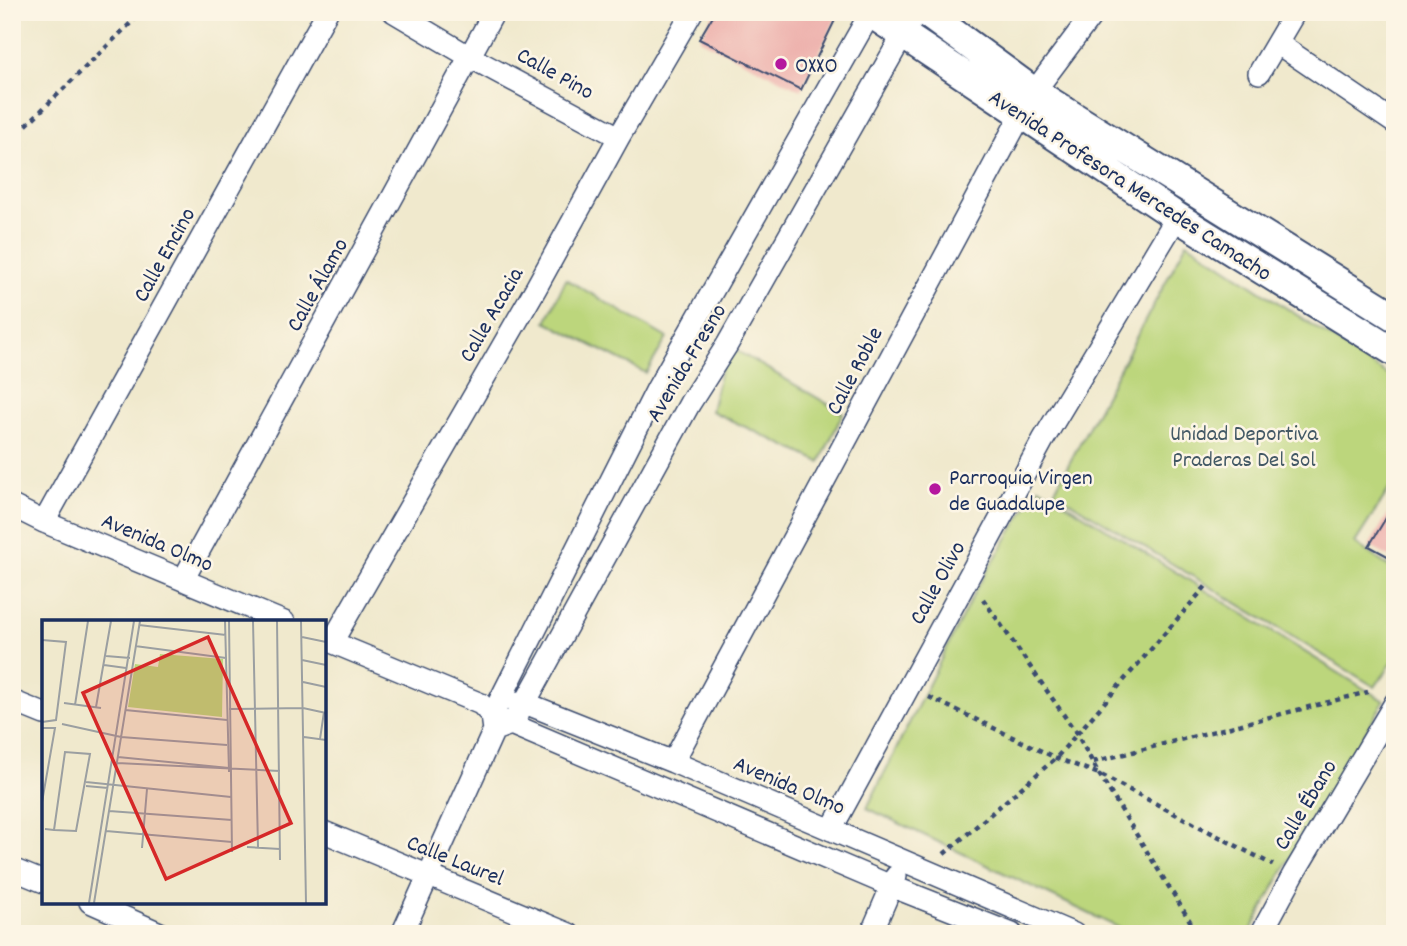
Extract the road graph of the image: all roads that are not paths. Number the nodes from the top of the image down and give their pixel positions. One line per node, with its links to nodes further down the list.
1 (327, 12): 22 (street, Calle Encino)
2 (394, 12): 11 (street, Calle Pino)
3 (494, 12): 11 (street, Calle Álamo)
4 (692, 12): 15 (street, Calle Acacia)
5 (925, 12): 13 (street, Avenida Profesora Mercedes Camacho)
6 (1094, 12): 13 (street, Calle Roble)
7 (1295, 12): 10 (street)
8 (870, 13): 9 (street, Avenida Profesora Mercedes Camacho); 19 (street, Avenida Fresno)
9 (910, 23): 13 (street, Avenida Profesora Mercedes Camacho); 20 (street, Avenida Fresno)
10 (1277, 43): 12 (street); 14 (street)
11 (470, 57): 15 (street, Calle Pino); 23 (street, Calle Álamo)
12 (1259, 73)
13 (1028, 103): 16 (street, Avenida Profesora Mercedes Camacho); 17 (street, Avenida Profesora Mercedes Camacho); 31 (street, Calle Roble)
14 (1395, 123)
15 (619, 137): 25 (street, Calle Acacia)
16 (1177, 216): 18 (street, Avenida Profesora Mercedes Camacho); 32 (street, Calle Olivo)
17 (1395, 317)
18 (1395, 352)
19 (657, 388): 20 (street); 30 (street, Avenida Fresno)
20 (690, 403): 27 (street, Avenida Fresno)
21 (12, 506): 22 (street, Avenida Olmo)
22 (44, 522): 23 (street, Avenida Olmo)
23 (183, 580): 24 (street, Avenida Olmo)
24 (279, 620)
25 (328, 641): 30 (street)
26 (12, 701): 29 (street)
27 (525, 703): 30 (street, Avenida Fresno); 31 (street, Avenida Olmo)
28 (1395, 703): 46 (street, Calle Ébano)
29 (42, 713)
30 (496, 715): 36 (street, Avenida Fresno); 38 (street)
31 (673, 762): 32 (street, Avenida Olmo)
32 (831, 830): 34 (street, Avenida Olmo)
33 (326, 833): 36 (street, Calle Laurel)
34 (902, 861): 38 (street); 45 (street, Avenida Olmo)
35 (12, 869): 37 (street)
36 (427, 876): 41 (street, Avenida Fresno); 42 (street, Calle Laurel)
37 (42, 881)
38 (891, 886): 43 (street); 44 (street)
39 (94, 904): 40 (street)
40 (162, 934)
41 (402, 934)
42 (569, 934)
43 (871, 934)
44 (1012, 934)
45 (1074, 934)
46 (1261, 934)

